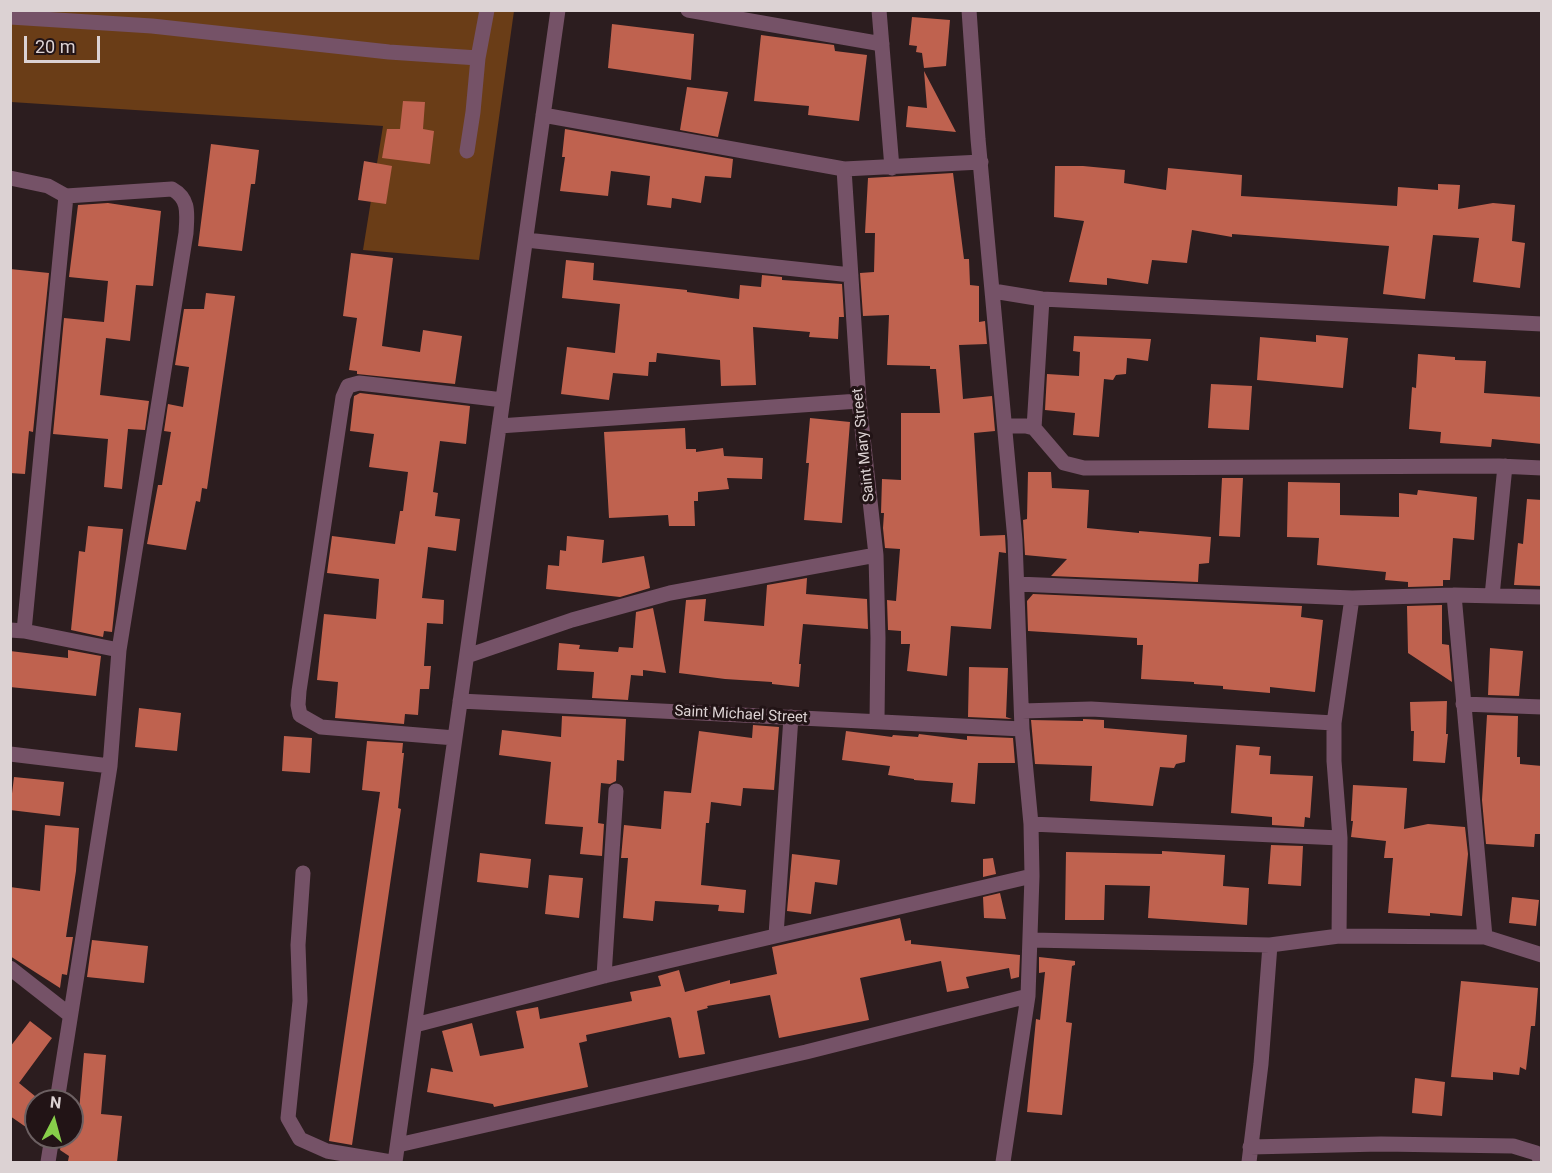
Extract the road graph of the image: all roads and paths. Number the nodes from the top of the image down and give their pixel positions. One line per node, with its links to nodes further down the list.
1 (487, 10): 8 (street)
2 (558, 10): 9 (street)
3 (687, 10): 7 (street)
4 (879, 10): 7 (street)
5 (969, 10): 11 (street)
6 (10, 17): 8 (street)
7 (882, 44): 12 (street)
8 (478, 58): 10 (street)
9 (543, 115): 13 (street); 16 (street)
10 (467, 151)
11 (981, 162): 12 (street); 18 (street)
12 (892, 168): 13 (street)
13 (843, 169): 17 (street, Saint Mary Street)
14 (10, 178): 15 (street)
15 (66, 196): 34 (street); 35 (street)
16 (526, 240): 17 (street); 21 (street)
17 (851, 275): 22 (street, Saint Mary Street)
18 (993, 291): 19 (street); 24 (street)
19 (1042, 299): 20 (street); 25 (street)
20 (1542, 324)
21 (503, 400): 23 (street); 45 (street)
22 (860, 401): 23 (street); 28 (street, Saint Mary Street)
23 (499, 426): 36 (street)
24 (1005, 426): 25 (street); 29 (street)
25 (1035, 428): 26 (street)
26 (1505, 466): 27 (street); 31 (street)
27 (1542, 468)
28 (876, 555): 36 (street); 42 (street, Saint Mary Street)
29 (1017, 584): 33 (street); 40 (street)
30 (1454, 596): 31 (street); 33 (street); 38 (street)
31 (1492, 596): 32 (street)
32 (1542, 597)
33 (1352, 598): 43 (street)
34 (17, 630): 35 (street)
35 (119, 650): 47 (street)
36 (467, 656): 37 (street)
37 (460, 701): 41 (street, Saint Michael Street); 45 (street)
38 (1463, 704): 39 (street); 55 (street)
39 (1542, 706)
40 (1022, 711): 43 (street); 44 (street)
41 (791, 717): 42 (street, Saint Michael Street); 53 (street)
42 (876, 722): 44 (street, Saint Michael Street)
43 (1334, 723): 50 (street)
44 (1022, 729): 49 (street)
45 (455, 738): 63 (street)
46 (10, 754): 47 (street)
47 (110, 766): 62 (street)
48 (616, 791): 60 (street)
49 (1031, 824): 50 (street); 52 (street)
50 (1340, 838): 54 (street)
51 (303, 873): 68 (street)
52 (1032, 876): 53 (street); 56 (street)
53 (776, 935): 60 (street)
54 (1339, 936): 55 (street); 57 (street)
55 (1485, 937): 58 (street)
56 (1030, 940): 57 (street); 61 (street)
57 (1270, 945): 66 (street)
58 (1542, 955)
59 (10, 968): 62 (street)
60 (604, 976): 63 (street)
61 (1028, 996): 65 (street); 70 (street)
62 (70, 1016): 64 (street)
63 (415, 1025): 65 (street)
64 (59, 1089)
65 (398, 1145): 69 (street)
66 (1250, 1147): 67 (street); 71 (street)
67 (1540, 1156)
68 (391, 1162)
69 (395, 1162)
70 (1003, 1162)
71 (1249, 1162)

